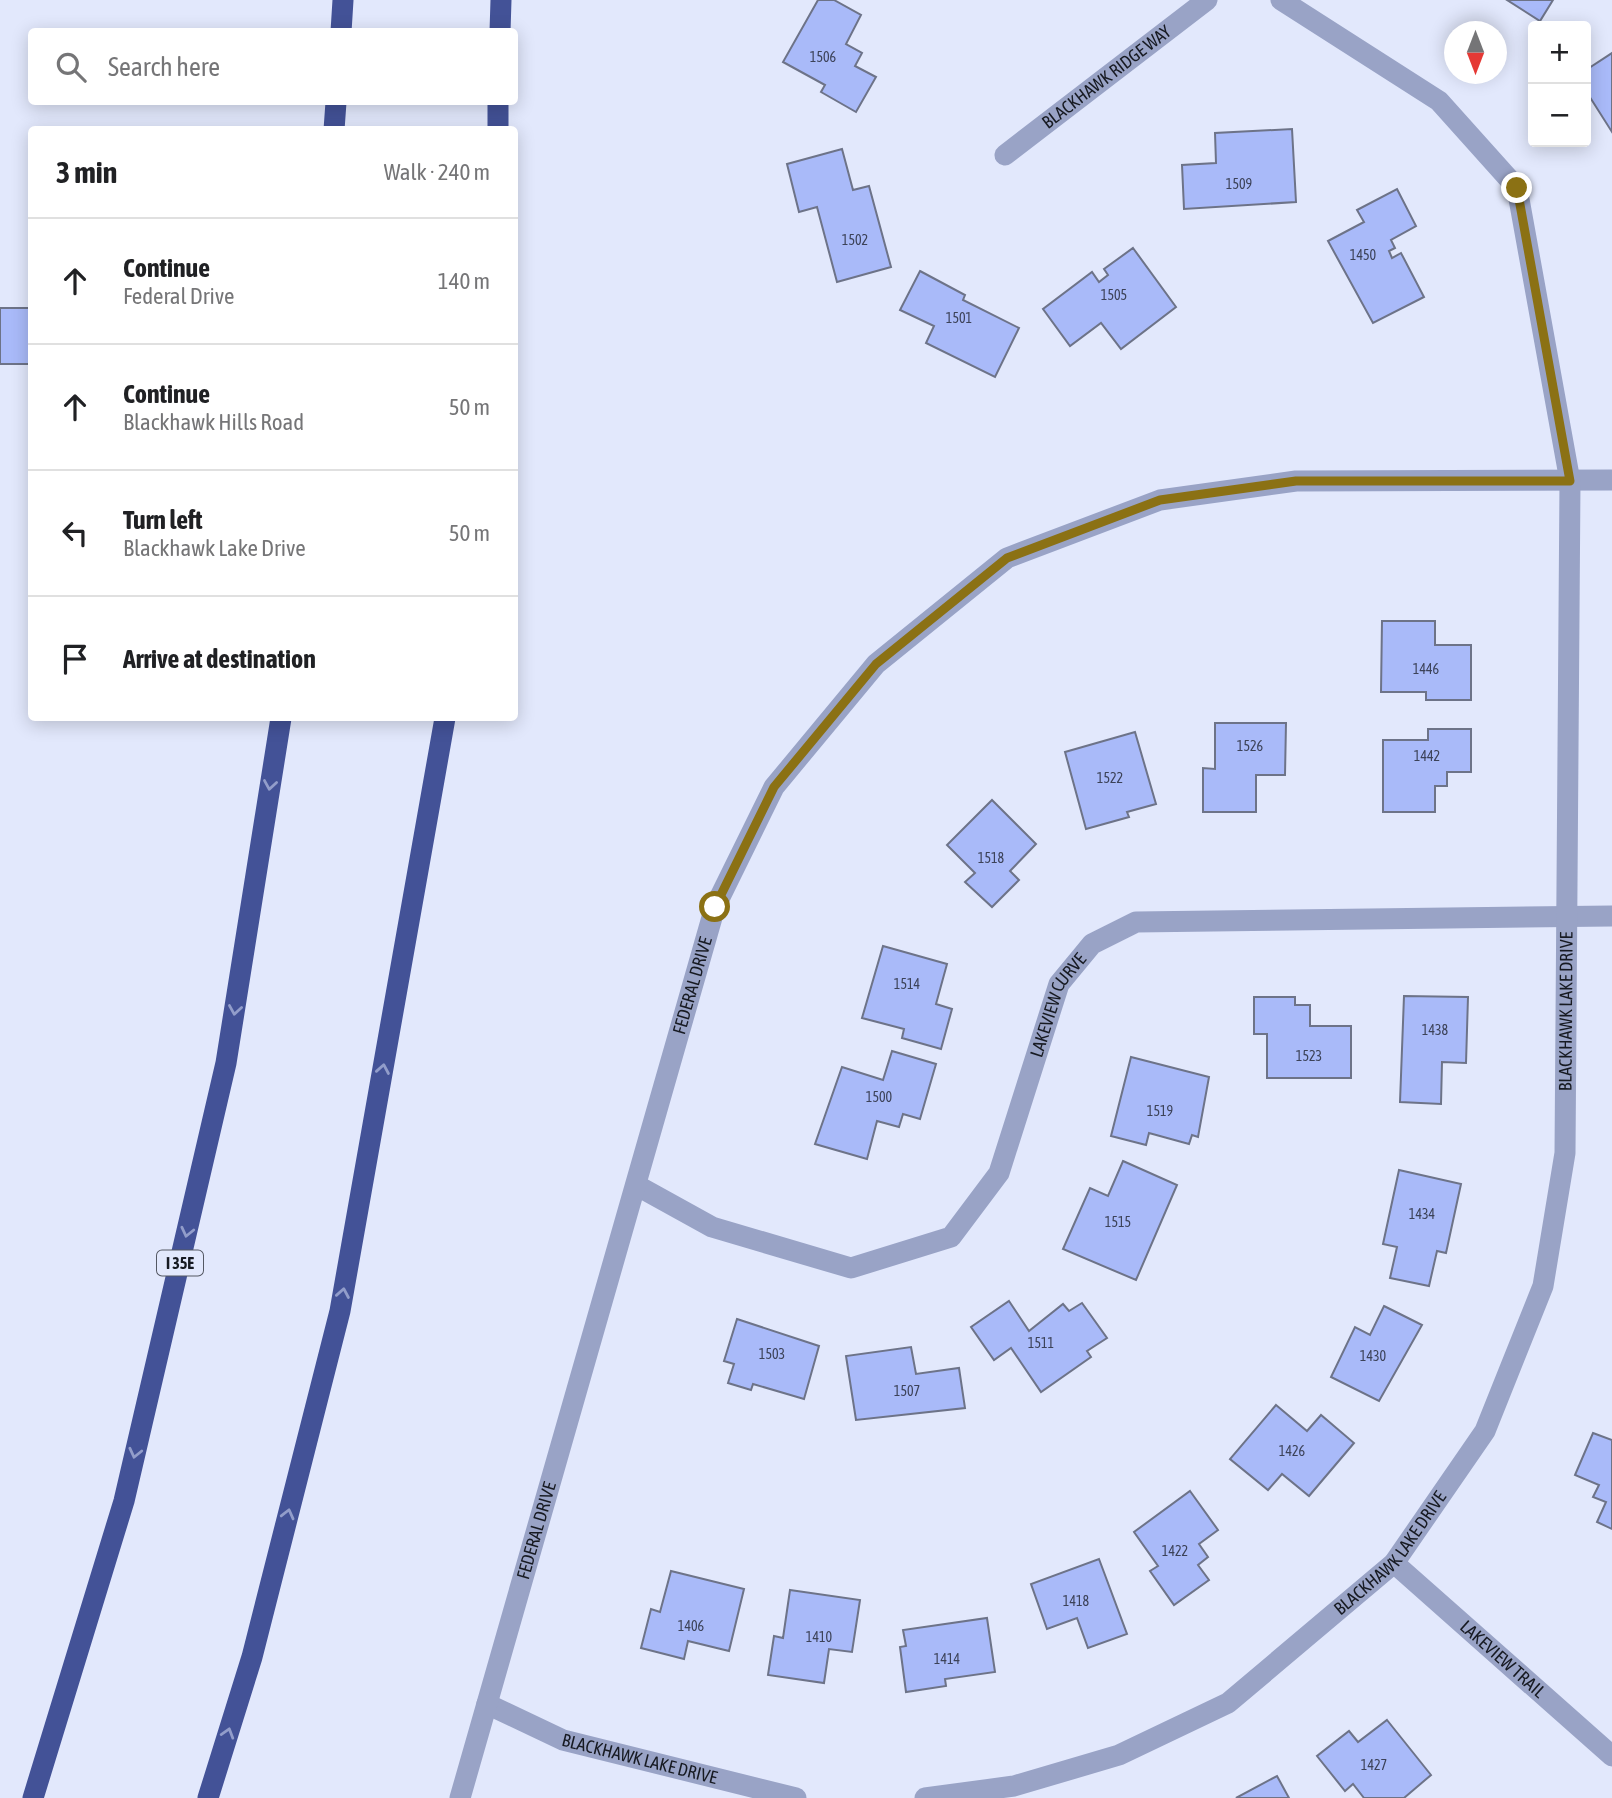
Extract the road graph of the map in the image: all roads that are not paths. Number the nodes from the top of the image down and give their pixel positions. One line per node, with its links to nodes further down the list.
1 (344, 0): 5 (highway)
2 (501, 0): 6 (highway)
3 (1207, 0): 11 (street, BLACKHAWK RIDGE WAY)
4 (1282, 0): 12 (street, BLACKHAWK LAKE DRIVE)
5 (341, 28)
6 (500, 28)
7 (336, 105): 9 (highway)
8 (498, 105): 10 (highway)
9 (334, 126)
10 (498, 126)
11 (1005, 155)
12 (1570, 481): 13 (street, FEDERAL DRIVE); 16 (street, BLACKHAWK LAKE DRIVE); 18 (street, FEDERAL DRIVE)
13 (1612, 481)
14 (281, 721): 22 (highway, I 35E, one-way to 22)
15 (444, 721): 23 (highway, one-way to 15)
16 (1569, 915): 17 (street, LAKEVIEW CURVE); 18 (street, LAKEVIEW CURVE); 19 (street, BLACKHAWK LAKE DRIVE)
17 (1612, 916)
18 (636, 1185): 20 (street, FEDERAL DRIVE)
19 (1394, 1563): 21 (street, LAKEVIEW TRAIL); 26 (street, BLACKHAWK LAKE DRIVE)
20 (487, 1704): 24 (street, FEDERAL DRIVE); 25 (street, BLACKHAWK LAKE DRIVE)
21 (1612, 1756)
22 (33, 1798)
23 (208, 1798)
24 (460, 1798)
25 (796, 1798)
26 (925, 1798)

